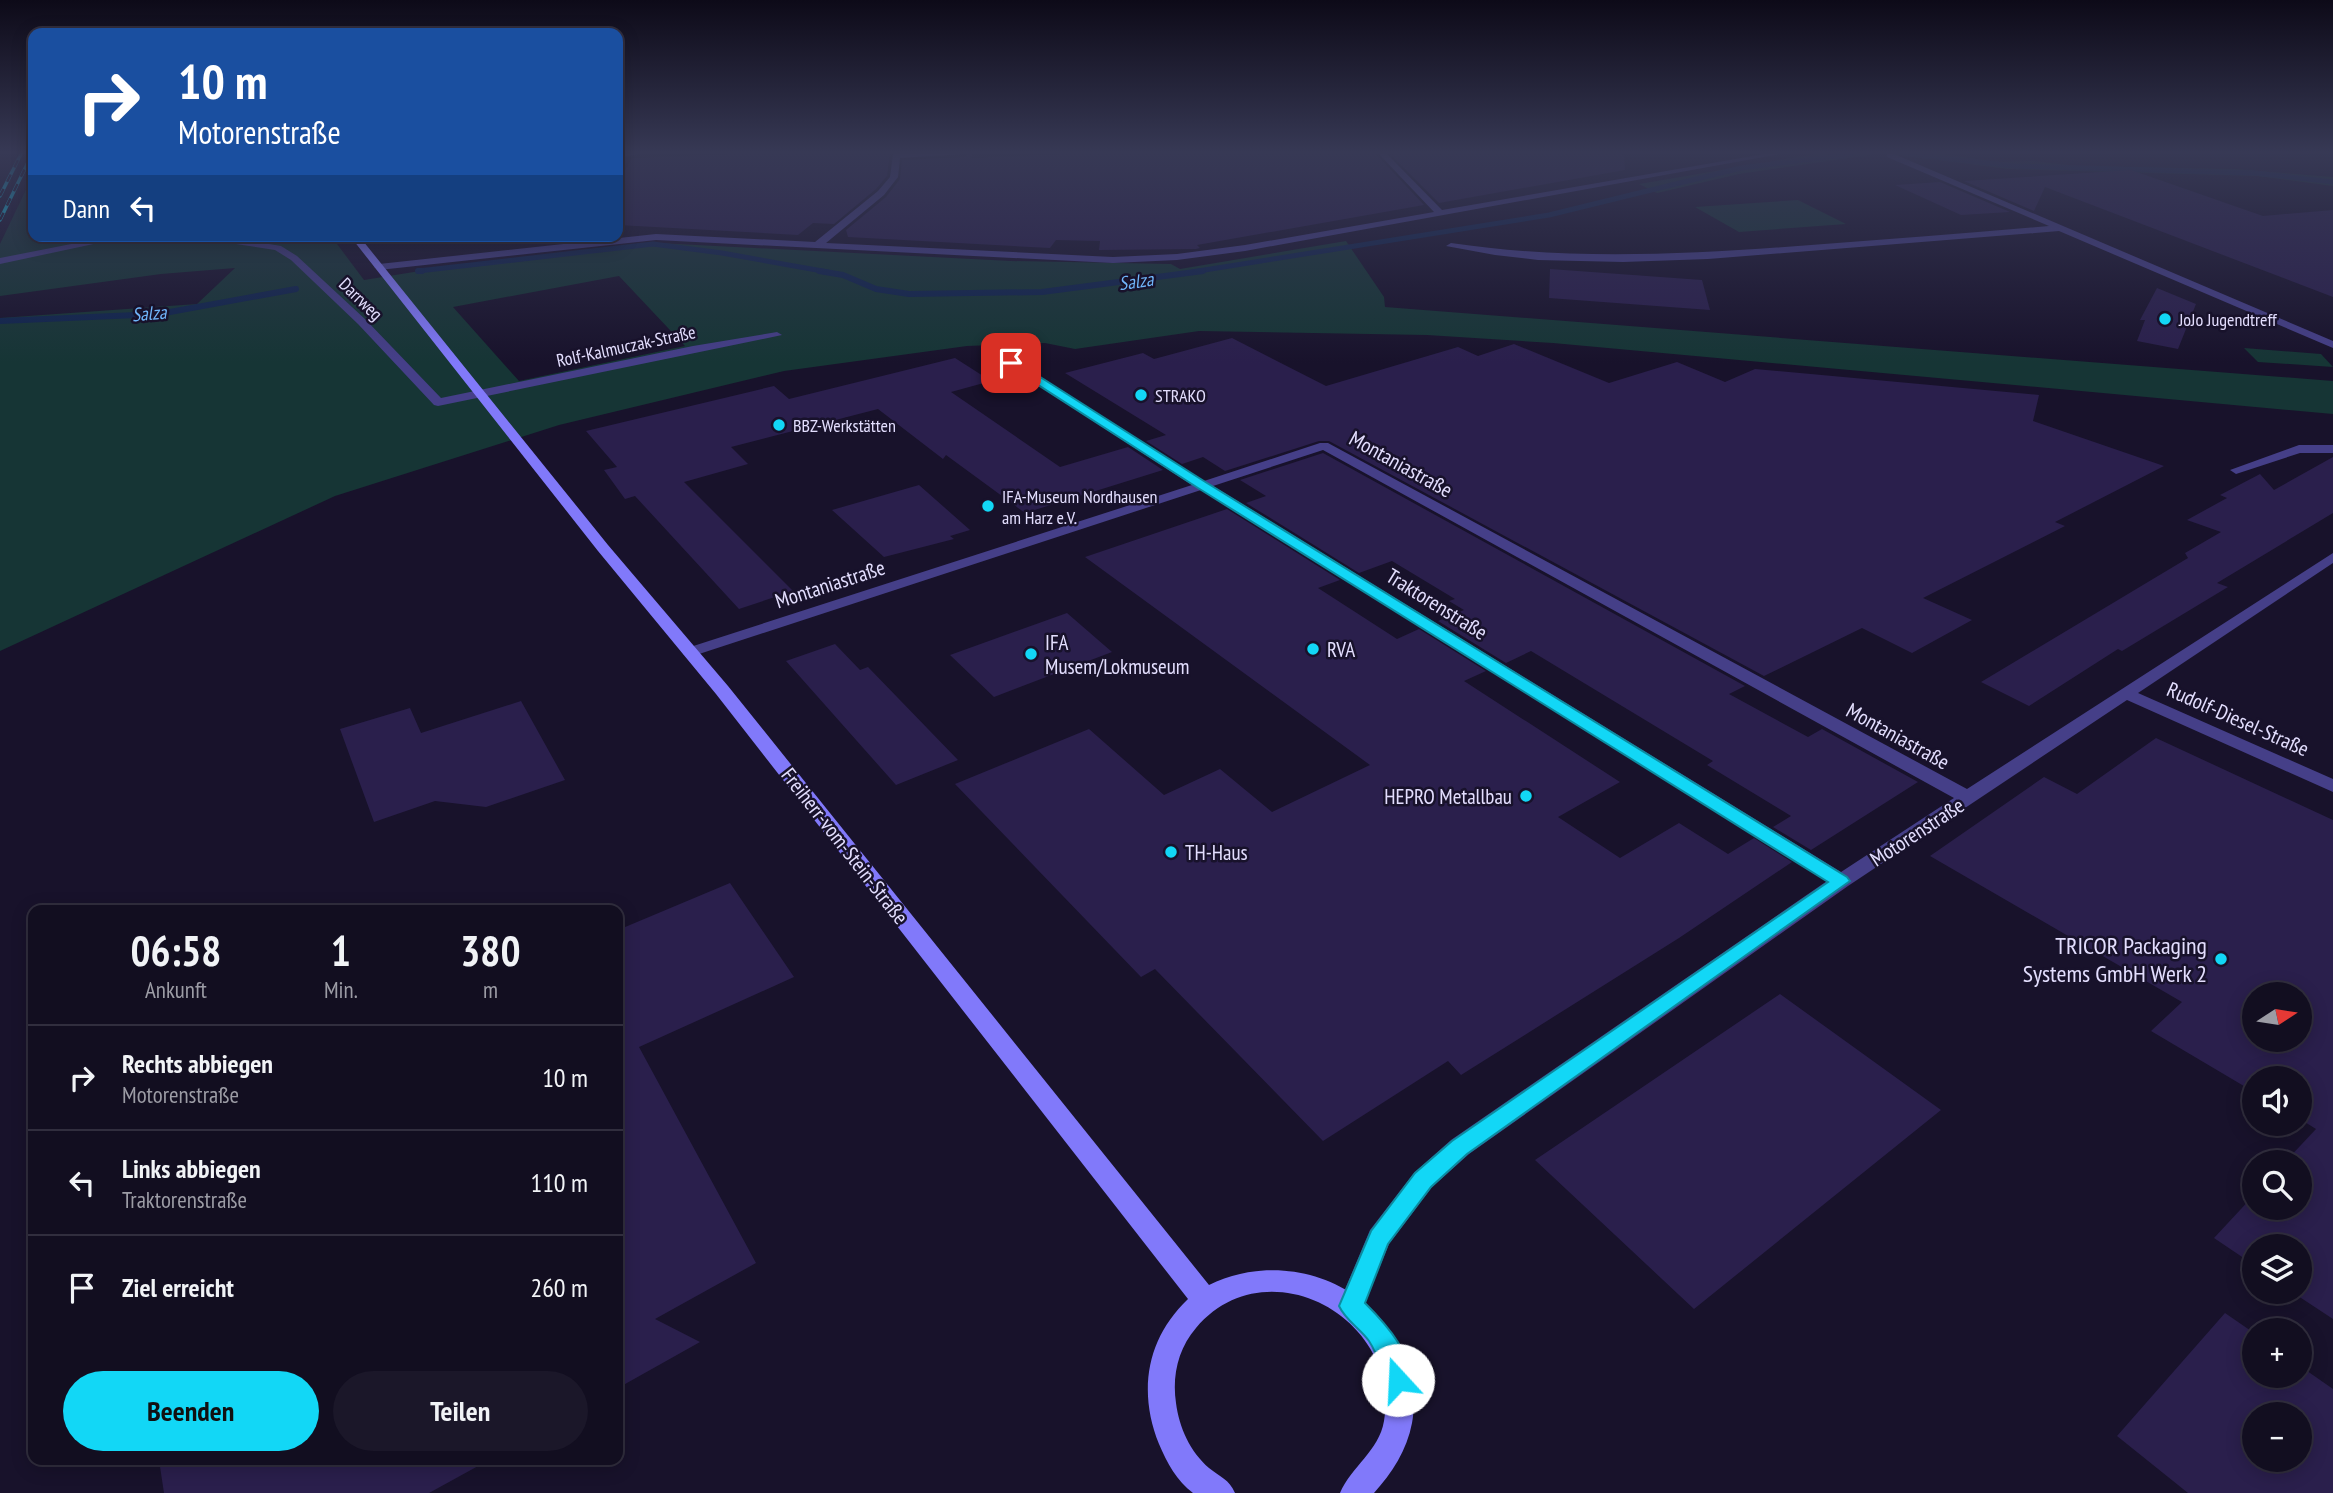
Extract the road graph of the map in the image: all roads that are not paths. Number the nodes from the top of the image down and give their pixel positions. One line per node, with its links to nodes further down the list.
1 (843, 224): 10 (street)
2 (1385, 224): 10 (street)
3 (2051, 224): 4 (street)
4 (2061, 228): 11 (street); 15 (street)
5 (623, 241): 10 (street)
6 (97, 242): 12 (street)
7 (241, 242): 17 (street, Darrweg)
8 (358, 242): 13 (main road, Freiherr-vom-Stein-Straße)
9 (610, 242): 13 (street)
10 (816, 246)
11 (1451, 246)
12 (0, 261)
13 (379, 267): 17 (main road, Freiherr-vom-Stein-Straße)
14 (777, 335): 17 (street, Rolf-Kalmuczak-Straße)
15 (2333, 345)
16 (1011, 363): 20 (street, Traktorenstraße)
17 (482, 394): 22 (main road, Freiherr-vom-Stein-Straße)
18 (2333, 449): 19 (street)
19 (2236, 470)
20 (1203, 486): 22 (street, Montaniastraße); 25 (street, Montaniastraße); 26 (street, Traktorenstraße)
21 (2333, 557): 23 (street, Motorenstraße)
22 (690, 652): 27 (main road, Freiherr-vom-Stein-Straße)
23 (2125, 693): 24 (street, Rudolf-Diesel-Straße); 25 (street, Motorenstraße)
24 (2333, 786)
25 (1969, 798): 26 (street, Motorenstraße)
26 (1841, 881): 28 (street, Motorenstraße)
27 (1205, 1300): 28 (main road); 29 (main road)
28 (1351, 1306): 30 (main road)
29 (1220, 1493)
30 (1356, 1493)

